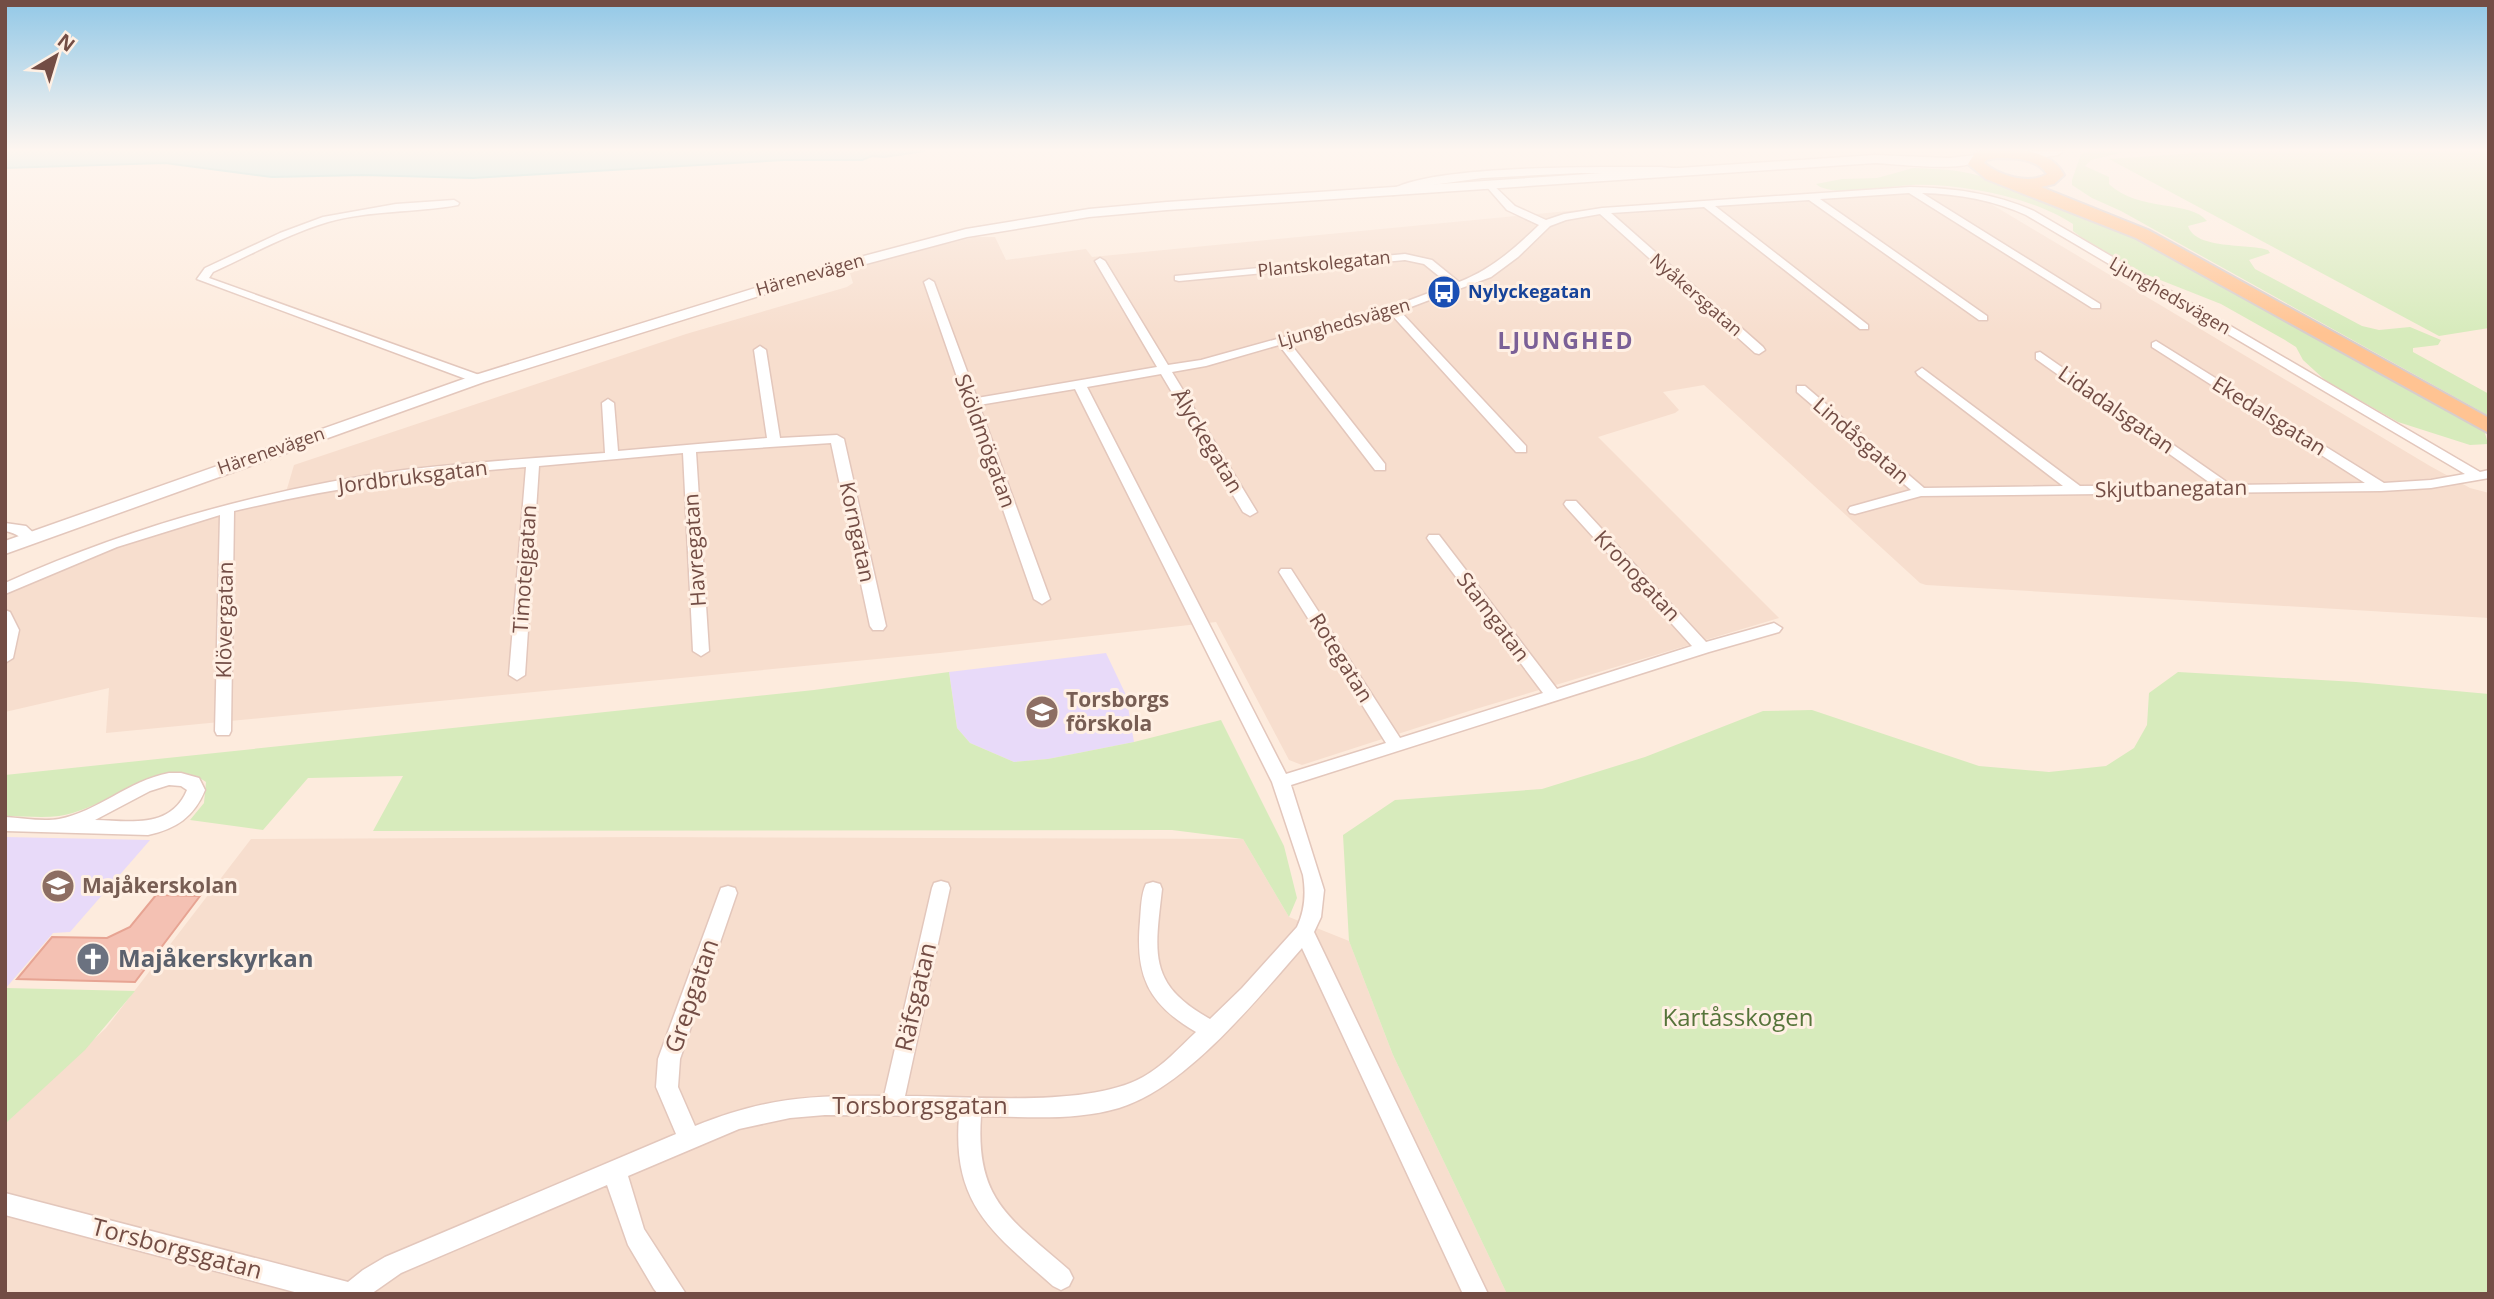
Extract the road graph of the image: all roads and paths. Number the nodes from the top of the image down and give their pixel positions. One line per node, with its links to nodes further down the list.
1 (1602, 211): 25 (street, Nyåkersgatan)
2 (374, 212): 29 (street)
3 (1109, 212): 29 (street, Härenevägen)
4 (1520, 212): 12 (street)
5 (1598, 212): 12 (street, Ljunghedsvägen)
6 (1716, 212): 21 (street)
7 (1832, 212): 20 (street)
8 (1945, 212): 18 (street)
9 (2025, 212): 42 (street, Ljunghedsvägen)
10 (2088, 212): 13 (main road)
11 (2105, 212): 13 (main road)
12 (1546, 224): 17 (street, Ljunghedsvägen)
13 (2142, 234): 34 (main road)
14 (1100, 261): 27 (street, Ålyckegatan)
15 (1179, 278): 17 (street, Plantskolegatan)
16 (929, 282): 33 (street, Sköldmögatan)
17 (1459, 287): 19 (street, Ljunghedsvägen)
18 (2096, 306)
19 (1393, 310): 22 (street, Ljunghedsvägen); 37 (street)
20 (1983, 318)
21 (1864, 327)
22 (1283, 342): 27 (street, Ljunghedsvägen); 41 (street)
23 (2156, 345): 43 (street, Ekedalsgatan)
24 (760, 350): 36 (street)
25 (1759, 350)
26 (2040, 356): 44 (street, Lidadalsgatan)
27 (1164, 371): 30 (street, Ljunghedsvägen); 50 (street, Ålyckegatan)
28 (1922, 372): 45 (street)
29 (478, 379): 52 (street, Härenevägen)
30 (1079, 384): 33 (street, Ljunghedsvägen); 68 (street)
31 (1801, 389): 46 (street, Lindåsgatan)
32 (608, 402): 39 (street)
33 (972, 403): 57 (street, Sköldmögatan)
34 (2489, 427)
35 (836, 439): 36 (street, Jordbruksgatan); 59 (street, Korngatan)
36 (774, 442): 38 (street, Jordbruksgatan)
37 (1521, 449)
38 (689, 450): 39 (street, Jordbruksgatan); 62 (street, Havregatan)
39 (611, 456): 40 (street, Jordbruksgatan)
40 (533, 463): 48 (street, Jordbruksgatan); 64 (street, Timotejgatan)
41 (1380, 467)
42 (2483, 475): 43 (street, Skjutbanegatan)
43 (2381, 487): 44 (street, Skjutbanegatan)
44 (2227, 488): 45 (street, Skjutbanegatan)
45 (2076, 490): 46 (street, Skjutbanegatan)
46 (1921, 492): 49 (street, Skjutbanegatan)
47 (1571, 504): 61 (street, Kronogatan)
48 (227, 510): 56 (street, Jordbruksgatan); 66 (street, Klövergatan)
49 (1855, 510)
50 (1250, 512)
51 (5, 527): 52 (street)
52 (32, 537): 54 (street, Härenevägen)
53 (1434, 538): 65 (street, Stamgatan)
54 (5, 548)
55 (1286, 572): 67 (street, Rotegatan)
56 (5, 589)
57 (1042, 599)
58 (5, 615): 63 (street)
59 (878, 626)
60 (1774, 628): 61 (street)
61 (1703, 648): 65 (street)
62 (701, 651)
63 (5, 658)
64 (517, 675)
65 (1553, 695): 67 (street)
66 (223, 731)
67 (1396, 745): 68 (street)
68 (1281, 782): 74 (street, Torsborgsgatan)
69 (5, 824): 70 (street)
70 (62, 825): 70 (street)
71 (941, 888): 76 (street, Räfsgatan)
72 (1153, 889): 75 (street)
73 (727, 892): 78 (street, Grepgatan)
74 (1304, 932): 75 (street, Torsborgsgatan); 84 (street)
75 (1212, 1031): 77 (street, Torsborgsgatan)
76 (892, 1106): 77 (street, Torsborgsgatan); 78 (street, Torsborgsgatan)
77 (971, 1108): 81 (street)
78 (690, 1138): 79 (street, Torsborgsgatan)
79 (616, 1172): 82 (street, Torsborgsgatan); 83 (street)
80 (5, 1204): 82 (street, Torsborgsgatan)
81 (1061, 1278)
82 (351, 1294)
83 (674, 1294)
84 (1476, 1294)

